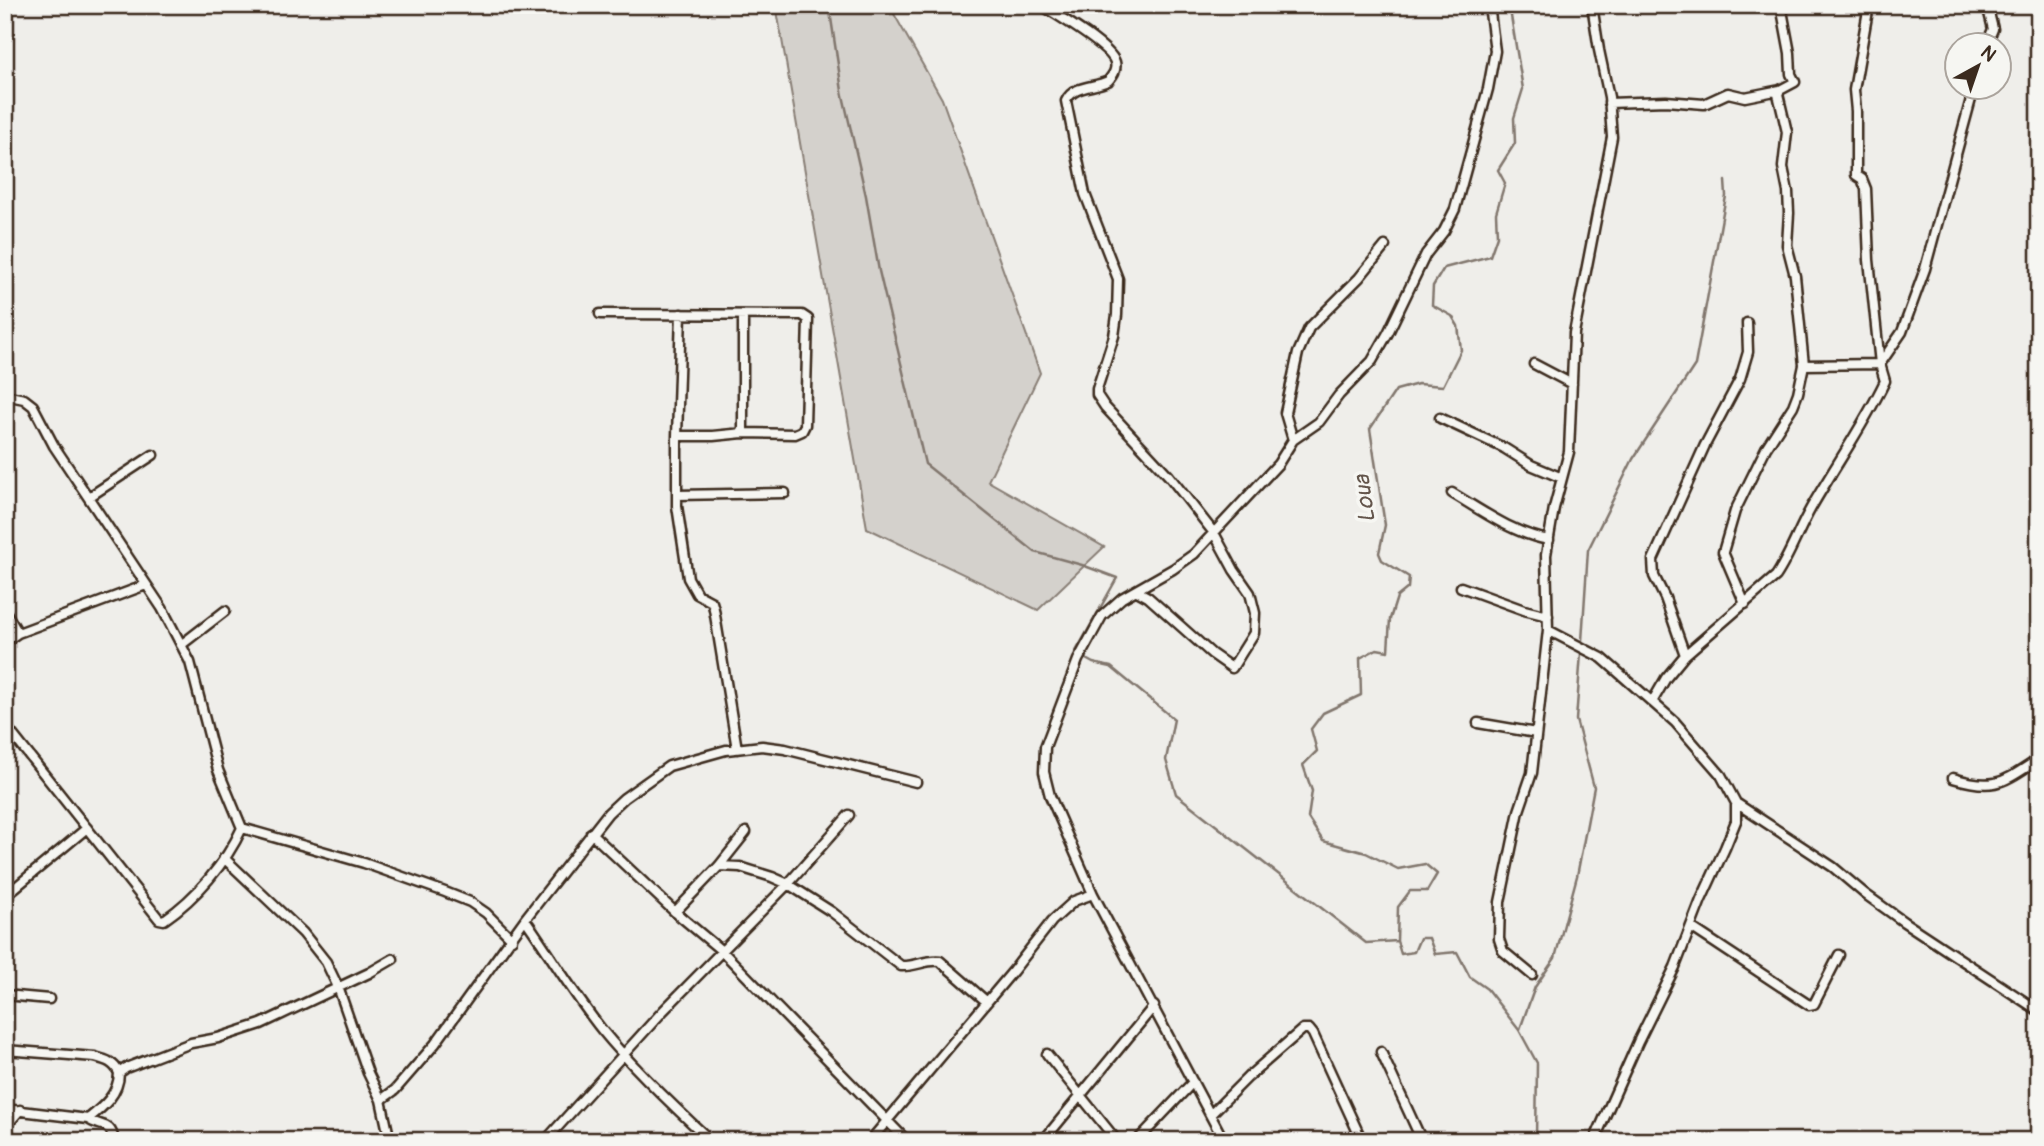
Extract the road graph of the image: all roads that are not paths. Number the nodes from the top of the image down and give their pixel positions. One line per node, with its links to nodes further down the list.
1 (1041, 5): 31 (street)
2 (1489, 5): 24 (street)
3 (1592, 5): 10 (street)
4 (1781, 5): 8 (street)
5 (1869, 5): 17 (street)
6 (1987, 5): 7 (street)
7 (1992, 32)
8 (1780, 90): 10 (street); 18 (street)
9 (1970, 102): 17 (street)
10 (1609, 103): 19 (street)
11 (1385, 246): 24 (street)
12 (600, 314): 13 (street)
13 (681, 314): 14 (street); 23 (street)
14 (743, 315): 22 (street); 22 (street)
15 (1747, 323): 44 (street)
16 (1534, 364): 19 (street)
17 (1880, 364): 18 (street); 36 (street)
18 (1804, 365): 36 (street)
19 (1572, 384): 26 (street)
20 (5, 395): 30 (street)
21 (1440, 418): 26 (street)
22 (743, 433): 23 (street)
23 (677, 436): 29 (street)
24 (1293, 440): 31 (street)
25 (153, 455): 30 (street)
26 (1562, 478): 32 (street)
27 (1452, 492): 32 (street)
28 (785, 493): 29 (street)
29 (677, 495): 49 (street)
30 (89, 497): 33 (street)
31 (1214, 533): 35 (street); 35 (street)
32 (1549, 540): 39 (street)
33 (146, 585): 41 (street); 43 (street)
34 (1461, 587): 39 (street)
35 (1137, 591): 62 (street)
36 (1745, 604): 44 (street)
37 (5, 611): 41 (street)
38 (225, 611): 43 (street)
39 (1548, 615): 40 (street)
40 (1548, 630): 45 (street); 48 (street)
41 (19, 633): 42 (street)
42 (5, 642)
43 (181, 645): 56 (street)
44 (1685, 655): 45 (street)
45 (1652, 702): 53 (street)
46 (1479, 723): 48 (street)
47 (5, 725): 55 (street)
48 (1536, 733): 71 (street)
49 (737, 749): 52 (street); 58 (street)
50 (2039, 759): 51 (street)
51 (1953, 778)
52 (916, 782)
53 (1736, 803): 66 (street); 77 (street)
54 (849, 815): 61 (street)
55 (87, 828): 59 (street); 63 (street)
56 (242, 828): 59 (street); 67 (street)
57 (746, 832): 60 (street)
58 (591, 833): 64 (street); 65 (street)
59 (224, 858): 72 (street)
60 (719, 866): 61 (street); 64 (street)
61 (788, 884): 68 (street); 75 (street)
62 (1093, 894): 75 (street); 76 (street)
63 (5, 896)
64 (675, 912): 68 (street)
65 (525, 919): 67 (street); 80 (street)
66 (1691, 927): 69 (street); 92 (street)
67 (512, 939): 85 (street)
68 (723, 952): 80 (street); 90 (street)
69 (1839, 955)
70 (393, 959): 72 (street)
71 (1532, 975)
72 (338, 987): 82 (street); 85 (street)
73 (5, 995): 74 (street)
74 (50, 999)
75 (987, 1002): 90 (street)
76 (1154, 1006): 83 (street); 84 (street)
77 (2039, 1011)
78 (5, 1050): 82 (street)
79 (1381, 1052): 104 (street)
80 (624, 1054): 95 (street); 96 (street)
81 (1047, 1054): 84 (street)
82 (119, 1073): 89 (street)
83 (1193, 1082): 88 (street); 101 (street)
84 (1081, 1095): 99 (street); 100 (street)
85 (381, 1100): 94 (street)
86 (5, 1108): 87 (street)
87 (20, 1110): 89 (street); 91 (street)
88 (1210, 1114): 102 (street); 103 (street)
89 (88, 1119): 93 (street)
90 (887, 1119): 97 (street); 98 (street)
91 (5, 1127)
92 (1592, 1140)
93 (114, 1141)
94 (390, 1141)
95 (545, 1141)
96 (711, 1141)
97 (870, 1141)
98 (907, 1141)
99 (1043, 1141)
100 (1117, 1141)
101 (1137, 1141)
102 (1224, 1141)
103 (1362, 1141)
104 (1422, 1141)

